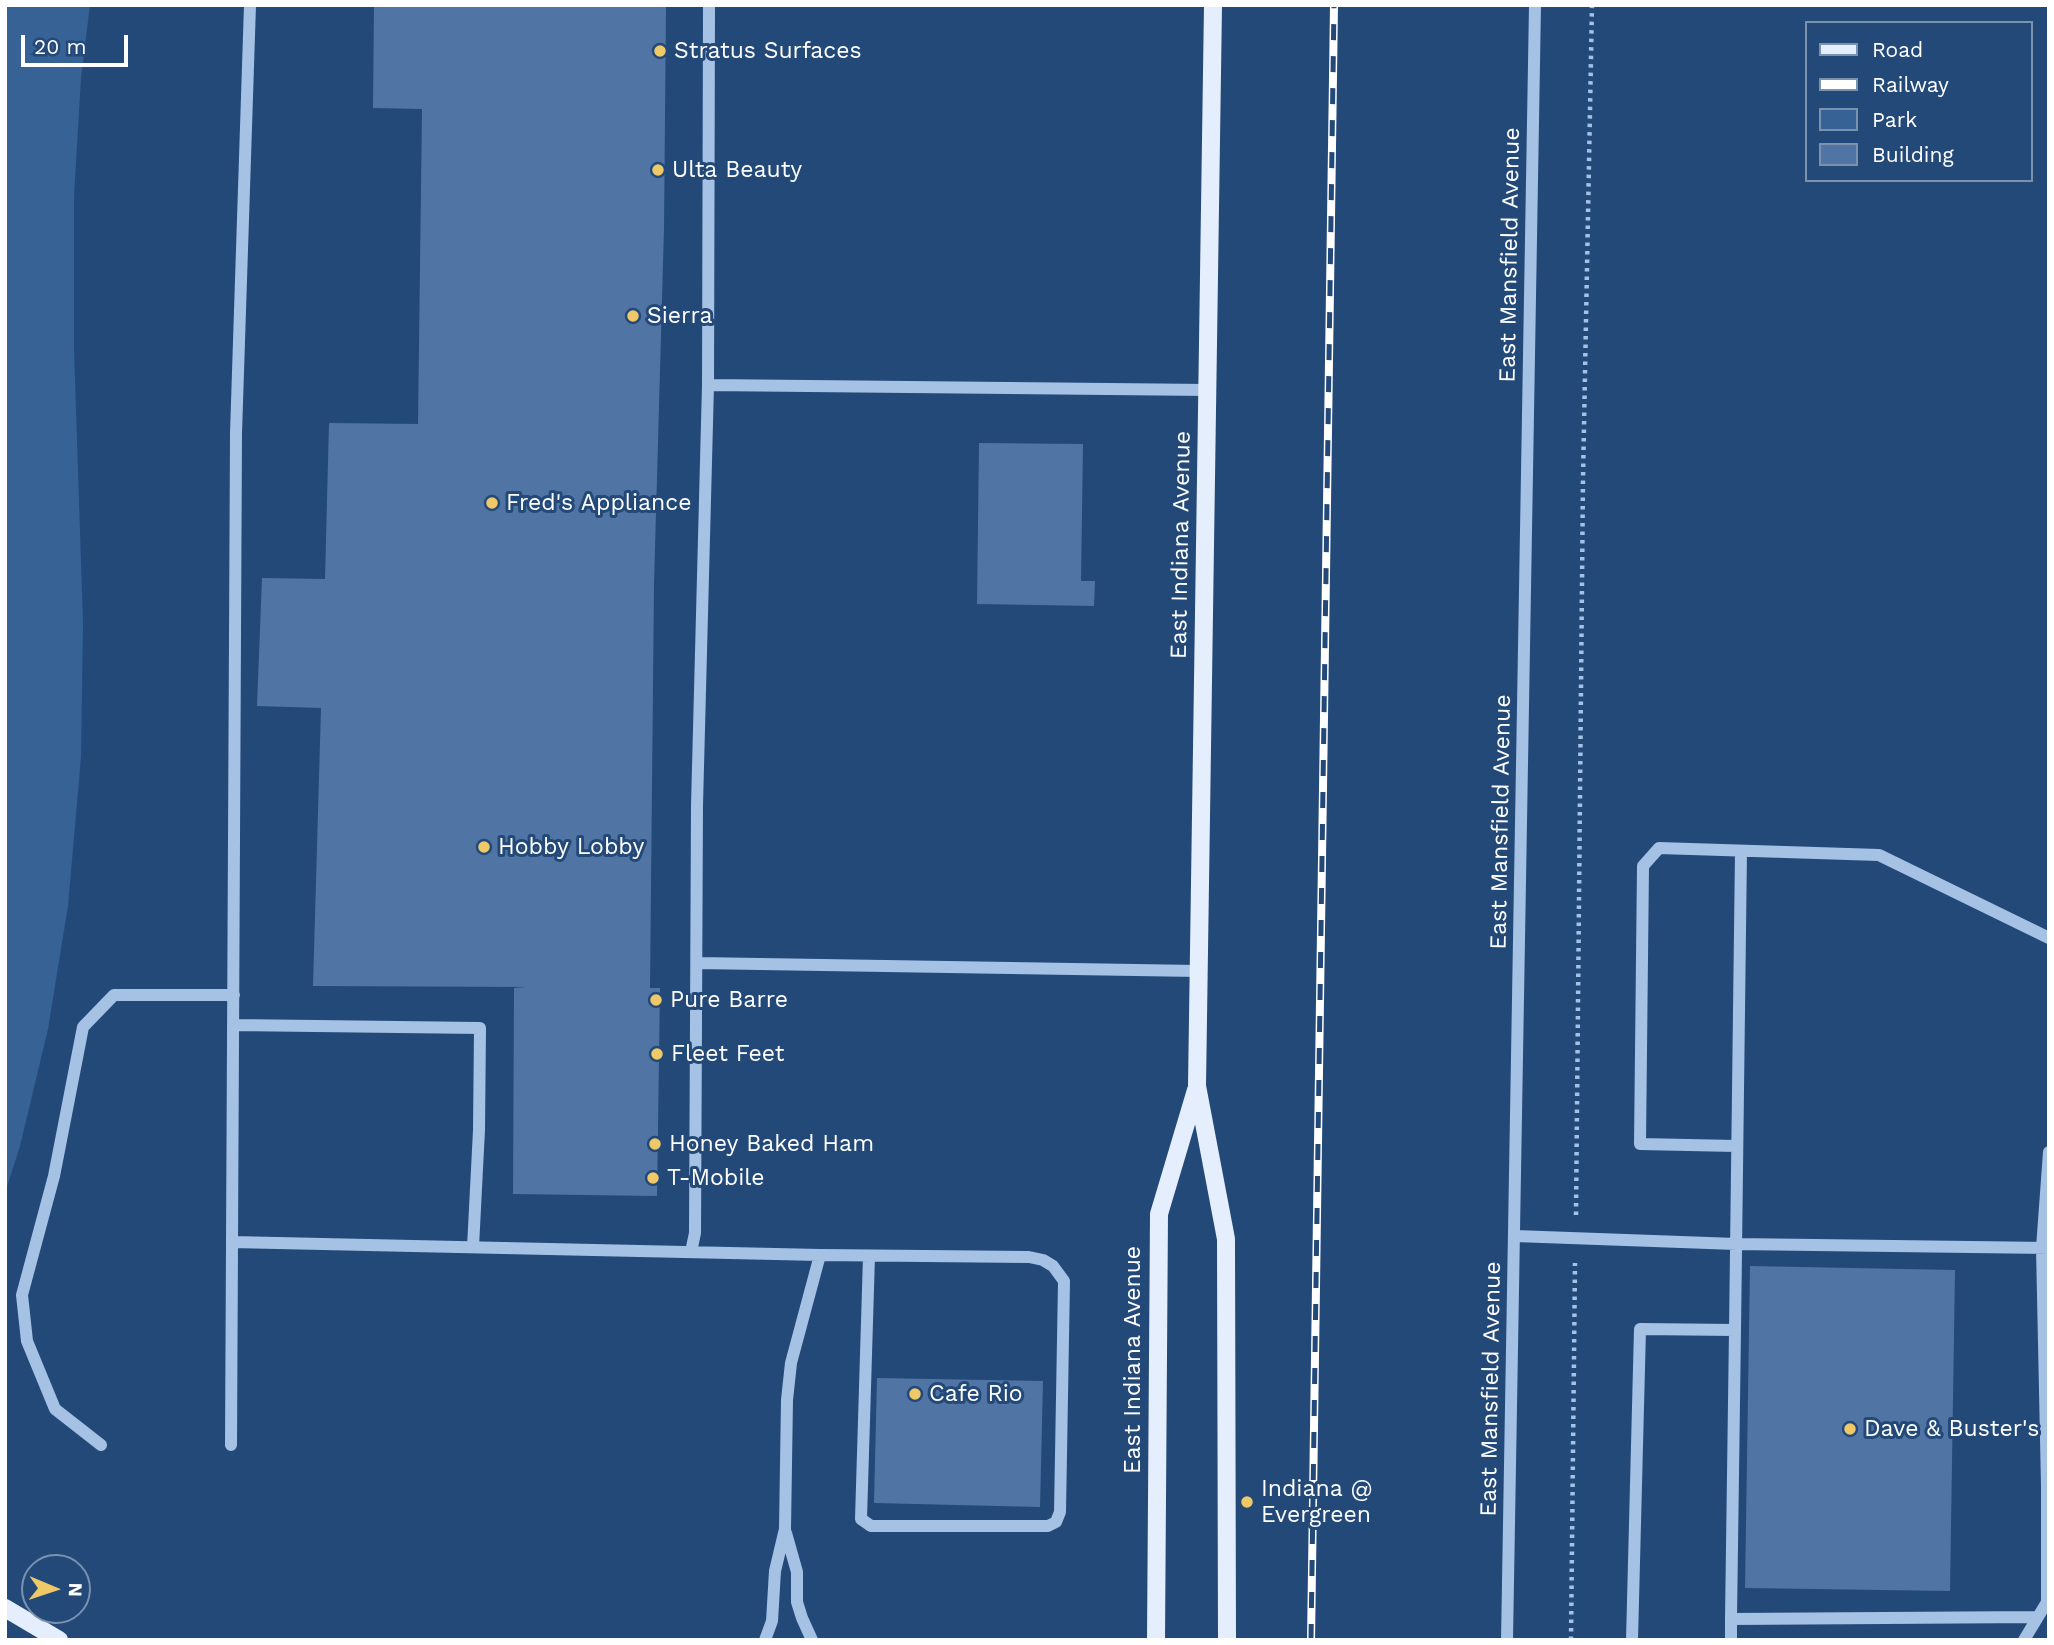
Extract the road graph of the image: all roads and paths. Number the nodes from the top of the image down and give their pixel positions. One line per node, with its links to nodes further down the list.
1 (250, 5): 12 (street)
2 (709, 5): 6 (street)
3 (1213, 5): 7 (main road, East Indiana Avenue)
4 (1535, 5): 17 (street, East Mansfield Avenue)
5 (1592, 5): 18 (path)
6 (708, 385): 7 (street); 10 (street)
7 (1208, 390): 11 (main road, East Indiana Avenue)
8 (1741, 850): 9 (street); 15 (street); 15 (street)
9 (2049, 938)
10 (696, 962): 11 (street); 23 (street)
11 (1198, 971): 14 (main road, East Indiana Avenue)
12 (234, 995): 13 (street); 27 (street)
13 (233, 1026): 19 (street); 21 (street)
14 (1196, 1086): 36 (main road, East Indiana Avenue); 37 (main road, East Indiana Avenue)
15 (1736, 1146): 20 (street)
16 (2049, 1152): 22 (street)
17 (1515, 1237): 18 (street); 38 (street, East Mansfield Avenue)
18 (1575, 1240): 20 (street); 39 (path)
19 (232, 1242): 21 (street); 28 (street)
20 (1736, 1244): 22 (street); 26 (street)
21 (473, 1247): 23 (street)
22 (2045, 1248): 31 (street)
23 (691, 1252): 24 (street)
24 (820, 1255): 25 (street); 29 (street)
25 (869, 1256): 25 (street)
26 (1735, 1330): 32 (street); 40 (street)
27 (101, 1445)
28 (231, 1445)
29 (785, 1529): 34 (street); 35 (street)
30 (5, 1608): 33 (main road)
31 (2037, 1617): 32 (street); 42 (street)
32 (1731, 1619): 41 (street)
33 (60, 1640)
34 (765, 1640)
35 (813, 1640)
36 (1156, 1640)
37 (1227, 1640)
38 (1507, 1640)
39 (1571, 1640)
40 (1632, 1640)
41 (1731, 1640)
42 (2024, 1640)

